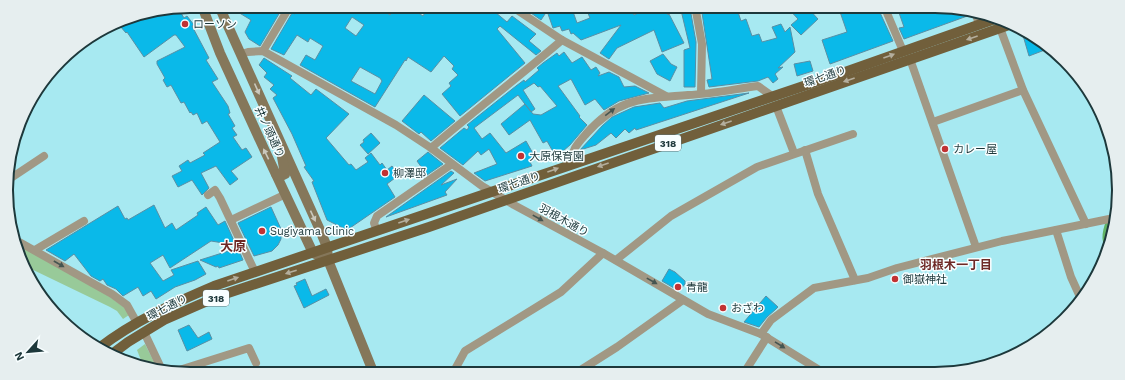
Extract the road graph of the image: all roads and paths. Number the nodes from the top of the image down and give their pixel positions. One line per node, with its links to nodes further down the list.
1 (205, 13): 29 (main road, 井ノ頭通り, one-way to 1)
2 (223, 13): 14 (main road, 井ノ頭通り)
3 (286, 13): 12 (street)
4 (522, 13): 11 (street)
5 (696, 13): 17 (street)
6 (887, 13): 13 (street)
7 (977, 18): 9 (street)
8 (988, 21): 9 (main road, 環七通り / 318)
9 (979, 24): 13 (main road, 環七通り / 318)
10 (1004, 27): 15 (main road, 環七通り / 318, one-way to 15); 16 (street)
11 (562, 40): 18 (street); 23 (street)
12 (263, 51): 14 (street); 23 (street, 羽根木通り)
13 (903, 51): 19 (main road, 環七通り / 318, one-way to 13)
14 (241, 54): 22 (main road, 井ノ頭通り, one-way to 22)
15 (910, 59): 19 (main road, 環七通り / 318, one-way to 19); 20 (street)
16 (1023, 90): 20 (street); 38 (street)
17 (701, 93): 18 (street); 19 (street)
18 (666, 96): 27 (street, one-way to 18)
19 (774, 101): 25 (street); 27 (main road, 環七通り / 318); 34 (main road, 環七通り / 318, one-way to 34)
20 (933, 122): 43 (street)
21 (854, 134): 24 (street)
22 (278, 137): 29 (main road); 42 (main road, 井ノ頭通り, one-way to 42)
23 (431, 148): 28 (street, 羽根木通り)
24 (804, 150): 25 (street); 50 (street)
25 (794, 154): 48 (street)
26 (44, 156): 30 (street)
27 (573, 163): 31 (main road, 環七通り / 318, one-way to 27)
28 (452, 164): 31 (street, 羽根木通り); 40 (street)
29 (276, 174): 32 (main road, 井ノ頭通り)
30 (13, 176)
31 (492, 192): 34 (street, 羽根木通り); 40 (main road, 環七通り / 318, one-way to 31)
32 (286, 194): 36 (street); 45 (main road, 井ノ頭通り)
33 (208, 195): 36 (street)
34 (504, 199): 46 (street, 羽根木通り, one-way to 46); 47 (main road, 環七通り / 318)
35 (1110, 219): 38 (street)
36 (230, 220): 49 (street)
37 (84, 221): 44 (street)
38 (1086, 224): 39 (street)
39 (1056, 230): 43 (street); 51 (street)
40 (377, 231): 42 (main road, 環七通り / 318)
41 (21, 242): 44 (street)
42 (327, 247): 45 (main road, 環七通り / 318); 47 (main road, 井ノ頭通り)
43 (976, 247): 50 (street)
44 (36, 250): 53 (street, one-way to 53)
45 (313, 253): 47 (main road); 49 (main road, 環七通り / 318)
46 (604, 254): 48 (street, 羽根木通り); 62 (street)
47 (328, 260): 54 (main road, 環七通り / 318, one-way to 54); 61 (main road, 井ノ頭通り)
48 (616, 260): 52 (street, 羽根木通り, one-way to 52)
49 (255, 272): 53 (main road, 環七通り / 318, one-way to 49)
50 (855, 280): 55 (street)
51 (1078, 294)
52 (683, 300): 55 (street, 羽根木通り); 63 (street)
53 (137, 323): 56 (main road, 環七通り / 318)
54 (144, 332): 57 (main road, 環七通り / 318); 59 (street)
55 (764, 335): 64 (street); 65 (street, 羽根木通り, one-way to 65)
56 (104, 345)
57 (116, 351)
58 (256, 363): 60 (street)
59 (159, 364)
60 (189, 367)
61 (371, 367)
62 (457, 367)
63 (585, 367)
64 (747, 367)
65 (815, 367)

